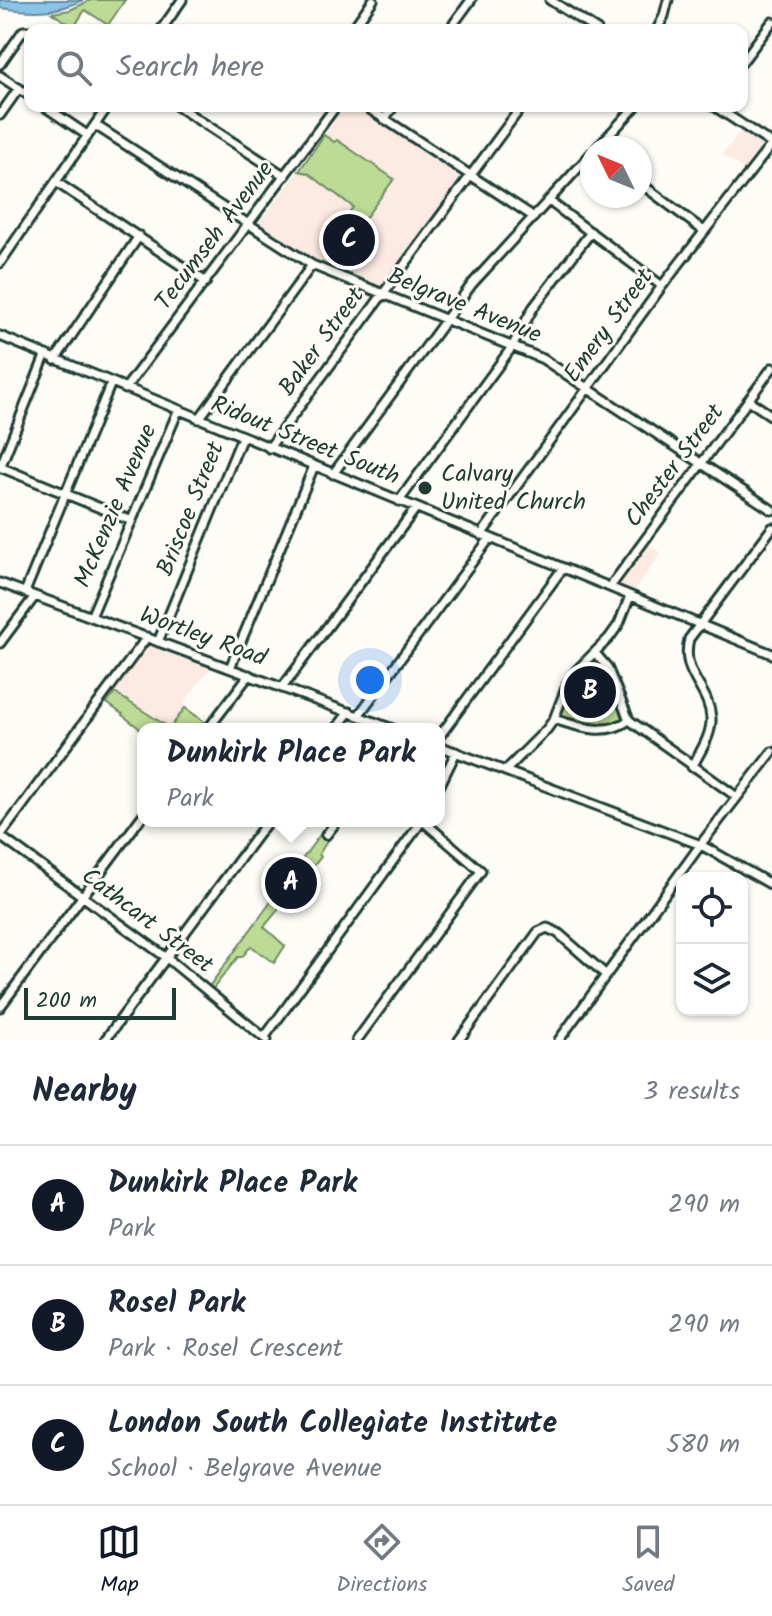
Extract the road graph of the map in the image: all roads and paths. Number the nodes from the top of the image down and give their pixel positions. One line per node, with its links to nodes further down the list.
1 (182, 0): 7 (street)
2 (373, 0): 8 (street)
3 (471, 0): 9 (street)
4 (550, 0): 10 (street)
5 (670, 0): 11 (street)
6 (772, 22): 13 (street)
7 (165, 24)
8 (356, 24)
9 (453, 24)
10 (581, 24)
11 (660, 24)
12 (24, 35): 14 (street)
13 (748, 54)
14 (0, 64)
15 (0, 76): 16 (street)
16 (19, 88): 17 (street); 27 (street)
17 (24, 92)
18 (53, 112): 30 (street)
19 (104, 112): 29 (street)
20 (186, 112): 35 (street)
21 (332, 112): 35 (street, Tecumseh Avenue)
22 (374, 112): 28 (street)
23 (389, 112): 28 (street)
24 (518, 112): 34 (street, Baker Street)
25 (630, 112): 31 (street)
26 (723, 112): 32 (street)
27 (0, 115)
28 (384, 119): 34 (street)
29 (95, 125): 30 (street); 40 (street, Belgrave Avenue)
30 (87, 135): 36 (street)
31 (608, 136)
32 (772, 144): 41 (street, Emery Street)
33 (580, 166): 38 (street)
34 (472, 175): 39 (street); 48 (street, Baker Street)
35 (285, 176): 40 (street, Tecumseh Avenue)
36 (56, 182): 43 (street); 44 (street)
37 (652, 192): 41 (street)
38 (549, 201): 39 (street); 42 (street)
39 (534, 217): 49 (street)
40 (247, 225): 45 (street, Belgrave Avenue); 46 (street, Tecumseh Avenue)
41 (704, 231): 47 (street, Emery Street)
42 (591, 232): 47 (street); 51 (street)
43 (139, 236): 46 (street); 53 (street)
44 (0, 263)
45 (312, 265): 48 (street, Belgrave Avenue); 61 (street)
46 (206, 282): 57 (street, Tecumseh Avenue)
47 (662, 286): 56 (street, Emery Street)
48 (381, 294): 49 (street, Belgrave Avenue); 63 (street, Baker Street)
49 (447, 320): 51 (street, Belgrave Avenue); 67 (street)
50 (0, 336): 52 (street, Ridout Street South)
51 (512, 347): 56 (street, Belgrave Avenue); 69 (street)
52 (45, 356): 53 (street, Ridout Street South); 66 (street)
53 (55, 360): 55 (street, Ridout Street South)
54 (772, 368): 58 (street, Chester Street)
55 (111, 383): 57 (street, Ridout Street South); 68 (street)
56 (588, 388): 64 (street, Belgrave Avenue); 74 (street, Emery Street)
57 (125, 389): 59 (street, Ridout Street South)
58 (748, 400): 60 (street); 64 (street, Chester Street)
59 (178, 411): 61 (street, Ridout Street South); 72 (street, McKenzie Avenue)
60 (772, 416)
61 (199, 419): 62 (street, Ridout Street South)
62 (242, 437): 63 (street, Ridout Street South); 85 (street, Briscoe Street)
63 (269, 448): 65 (street, Ridout Street South)
64 (702, 463): 71 (street, Belgrave Avenue); 78 (street, Chester Street)
65 (314, 466): 67 (street, Ridout Street South); 89 (street)
66 (0, 467): 68 (street)
67 (333, 474): 69 (street, Ridout Street South)
68 (66, 494): 72 (street); 79 (street)
69 (399, 501): 70 (street, Ridout Street South)
70 (416, 508): 74 (street, Ridout Street South); 91 (street)
71 (772, 510)
72 (132, 521): 82 (street, McKenzie Avenue)
73 (772, 528): 83 (street)
74 (481, 535): 75 (street, Ridout Street South)
75 (490, 538): 76 (street, Ridout Street South); 93 (street)
76 (563, 568): 78 (street, Ridout Street South); 99 (street)
77 (0, 583): 79 (street, Wortley Road)
78 (610, 587): 81 (street, Ridout Street South)
79 (25, 592): 80 (street, Wortley Road)
80 (35, 596): 82 (street, Wortley Road); 86 (street)
81 (630, 596): 83 (street, Ridout Street South); 87 (street)
82 (91, 617): 84 (street, Wortley Road)
83 (701, 625): 88 (street, Ridout Street South); 103 (street)
84 (147, 637): 85 (street, Wortley Road); 113 (street)
85 (158, 642): 89 (street, Wortley Road)
86 (0, 643)
87 (595, 653): 94 (street); 95 (street)
88 (772, 654)
89 (230, 668): 90 (street, Wortley Road)
90 (249, 675): 91 (street, Wortley Road); 96 (street)
91 (282, 688): 92 (street, Wortley Road)
92 (349, 712): 93 (street, Wortley Road); 97 (street)
93 (358, 716): 98 (street, Wortley Road)
94 (554, 719): 95 (street); 104 (street)
95 (629, 720): 103 (street)
96 (213, 723)
97 (341, 723)
98 (377, 723)
99 (445, 729)
100 (445, 748): 101 (street)
101 (456, 752): 104 (street); 105 (street)
102 (772, 752): 106 (street)
103 (692, 767): 106 (street)
104 (505, 771): 114 (street)
105 (445, 775)
106 (737, 797): 114 (street)
107 (137, 823): 116 (street)
108 (264, 827): 117 (street)
109 (332, 827): 112 (street)
110 (418, 827): 120 (street)
111 (429, 827): 122 (street)
112 (326, 835)
113 (0, 836): 116 (street, Cathcart Street)
114 (701, 845): 115 (street); 118 (street)
115 (772, 885)
116 (82, 896): 117 (street, Cathcart Street); 119 (street)
117 (167, 958): 120 (street, Cathcart Street); 121 (street)
118 (606, 975): 123 (street); 124 (street)
119 (0, 1007)
120 (265, 1039)
121 (105, 1040)
122 (357, 1040)
123 (459, 1040)
124 (559, 1040)

